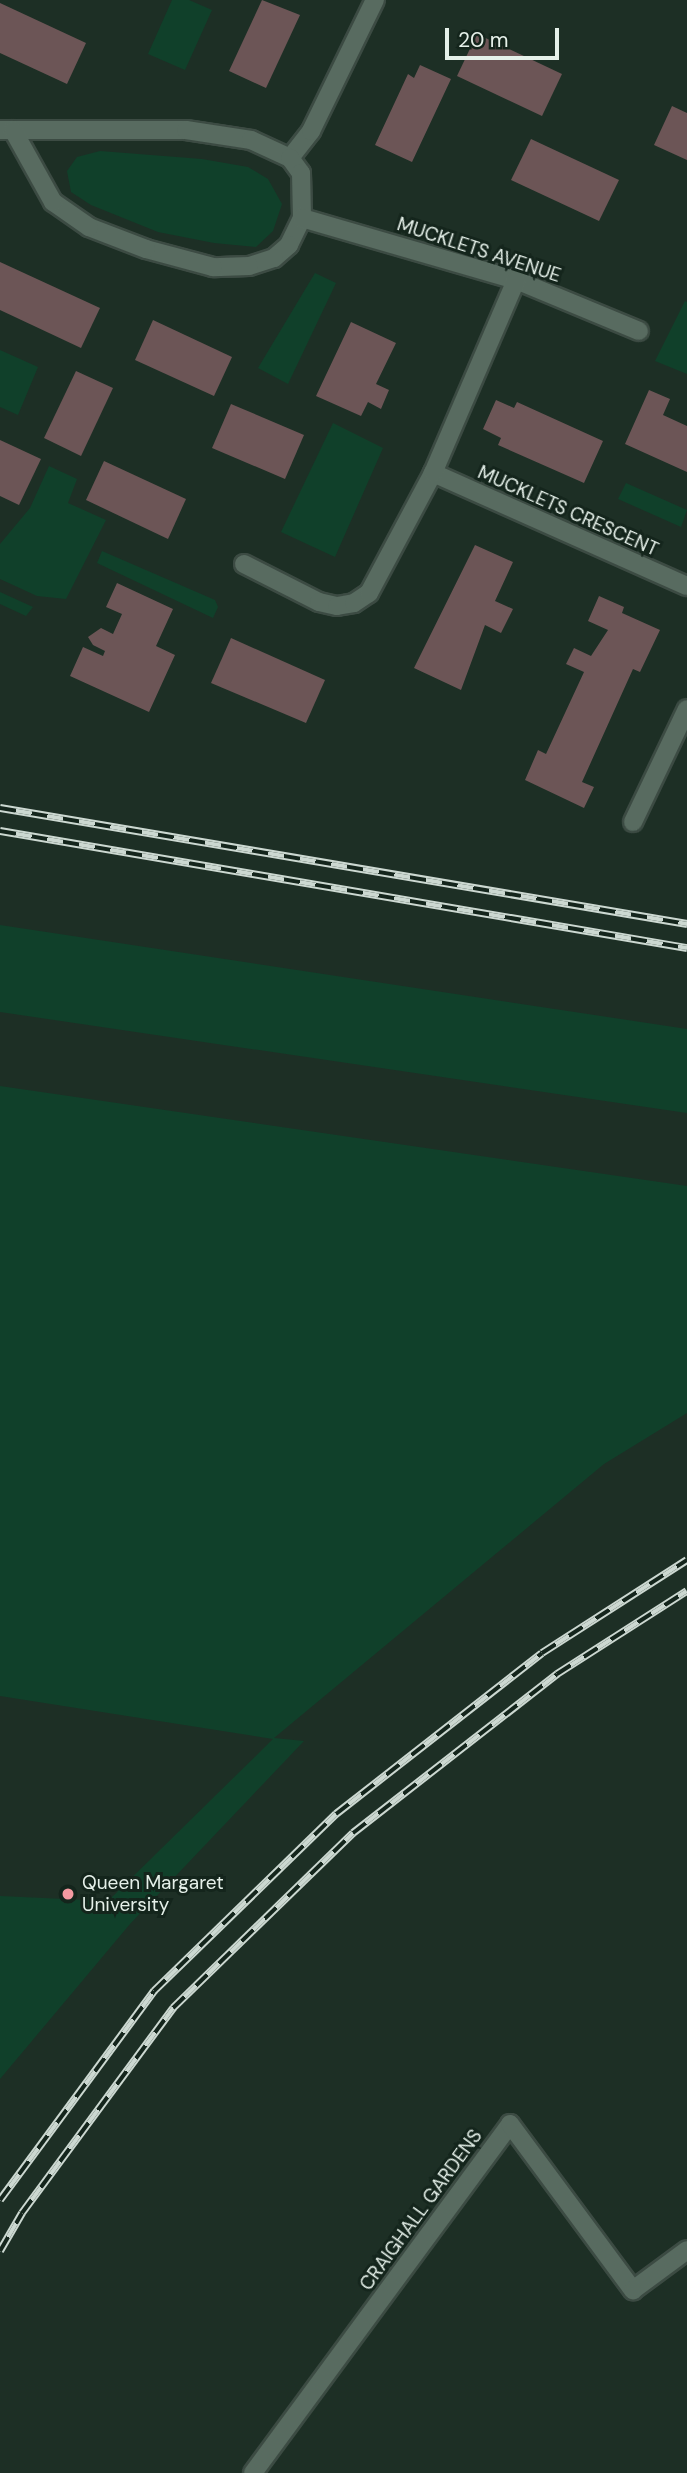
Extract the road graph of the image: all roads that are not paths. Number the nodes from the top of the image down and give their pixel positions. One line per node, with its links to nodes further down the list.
1 (375, 0): 3 (street)
2 (7, 130): 3 (street); 4 (street)
3 (290, 158): 4 (street)
4 (302, 218): 5 (street, MUCKLETS AVENUE)
5 (516, 280): 6 (street, MUCKLETS AVENUE); 7 (street)
6 (639, 331)
7 (433, 473): 8 (street); 9 (street, MUCKLETS CRESCENT)
8 (244, 564)
9 (687, 586)
10 (687, 709): 11 (street)
11 (633, 822)
12 (687, 2250): 13 (street, CRAIGHALL GARDENS)
13 (253, 2473)

